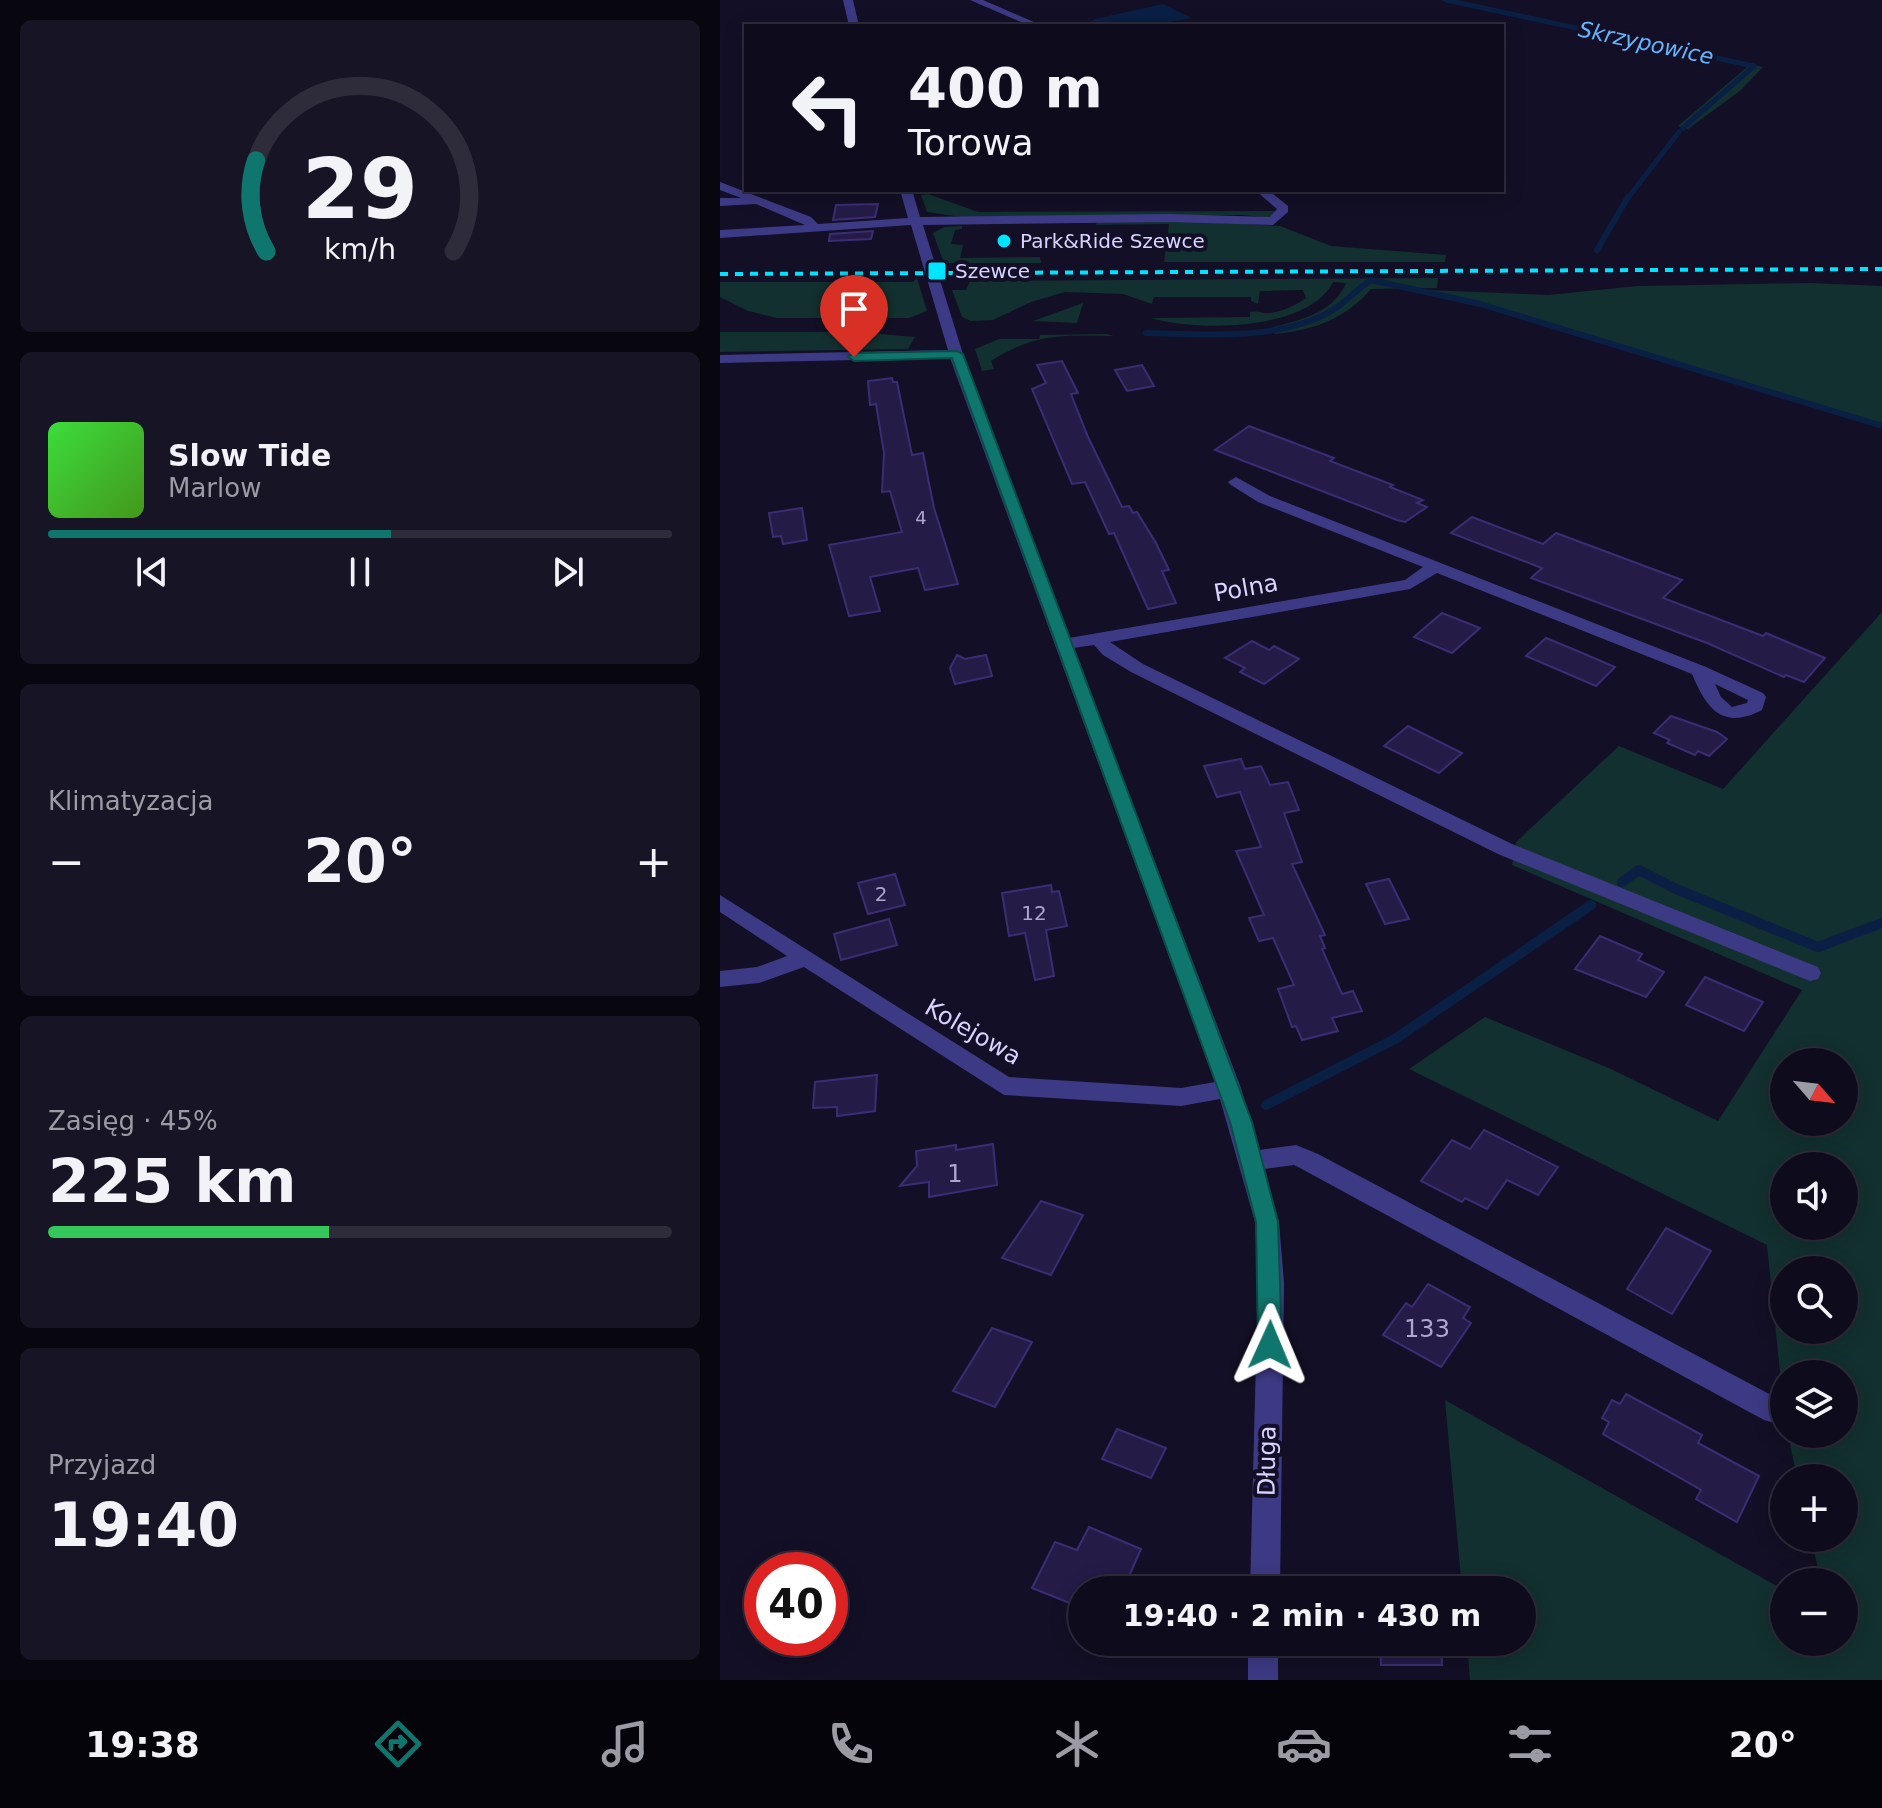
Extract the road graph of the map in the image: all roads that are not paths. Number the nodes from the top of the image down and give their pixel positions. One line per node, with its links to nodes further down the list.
1 (848, 0): 3 (street)
2 (975, 0): 4 (street)
3 (854, 24)
4 (1033, 24)
5 (720, 186): 8 (street)
6 (907, 192): 10 (street, Długa)
7 (1263, 192): 10 (street)
8 (760, 201): 9 (street); 11 (street)
9 (720, 202)
10 (916, 221): 11 (street); 13 (street, Długa)
11 (815, 228): 12 (street)
12 (720, 234)
13 (957, 354): 14 (street); 18 (street, Długa)
14 (720, 359)
15 (1236, 482): 16 (street)
16 (1434, 567): 17 (street, Polna); 19 (street)
17 (1098, 639): 18 (street, Polna); 22 (street)
18 (1062, 645): 24 (street, Długa)
19 (1700, 671)
20 (720, 902): 21 (street, Kolejowa)
21 (804, 958): 23 (street); 24 (street, Kolejowa)
22 (1810, 973)
23 (720, 979)
24 (1229, 1088): 25 (street, Długa)
25 (1252, 1161): 26 (street); 27 (street, Długa)
26 (1770, 1409)
27 (1265, 1576)
28 (1263, 1656): 29 (street)
29 (1263, 1680)

